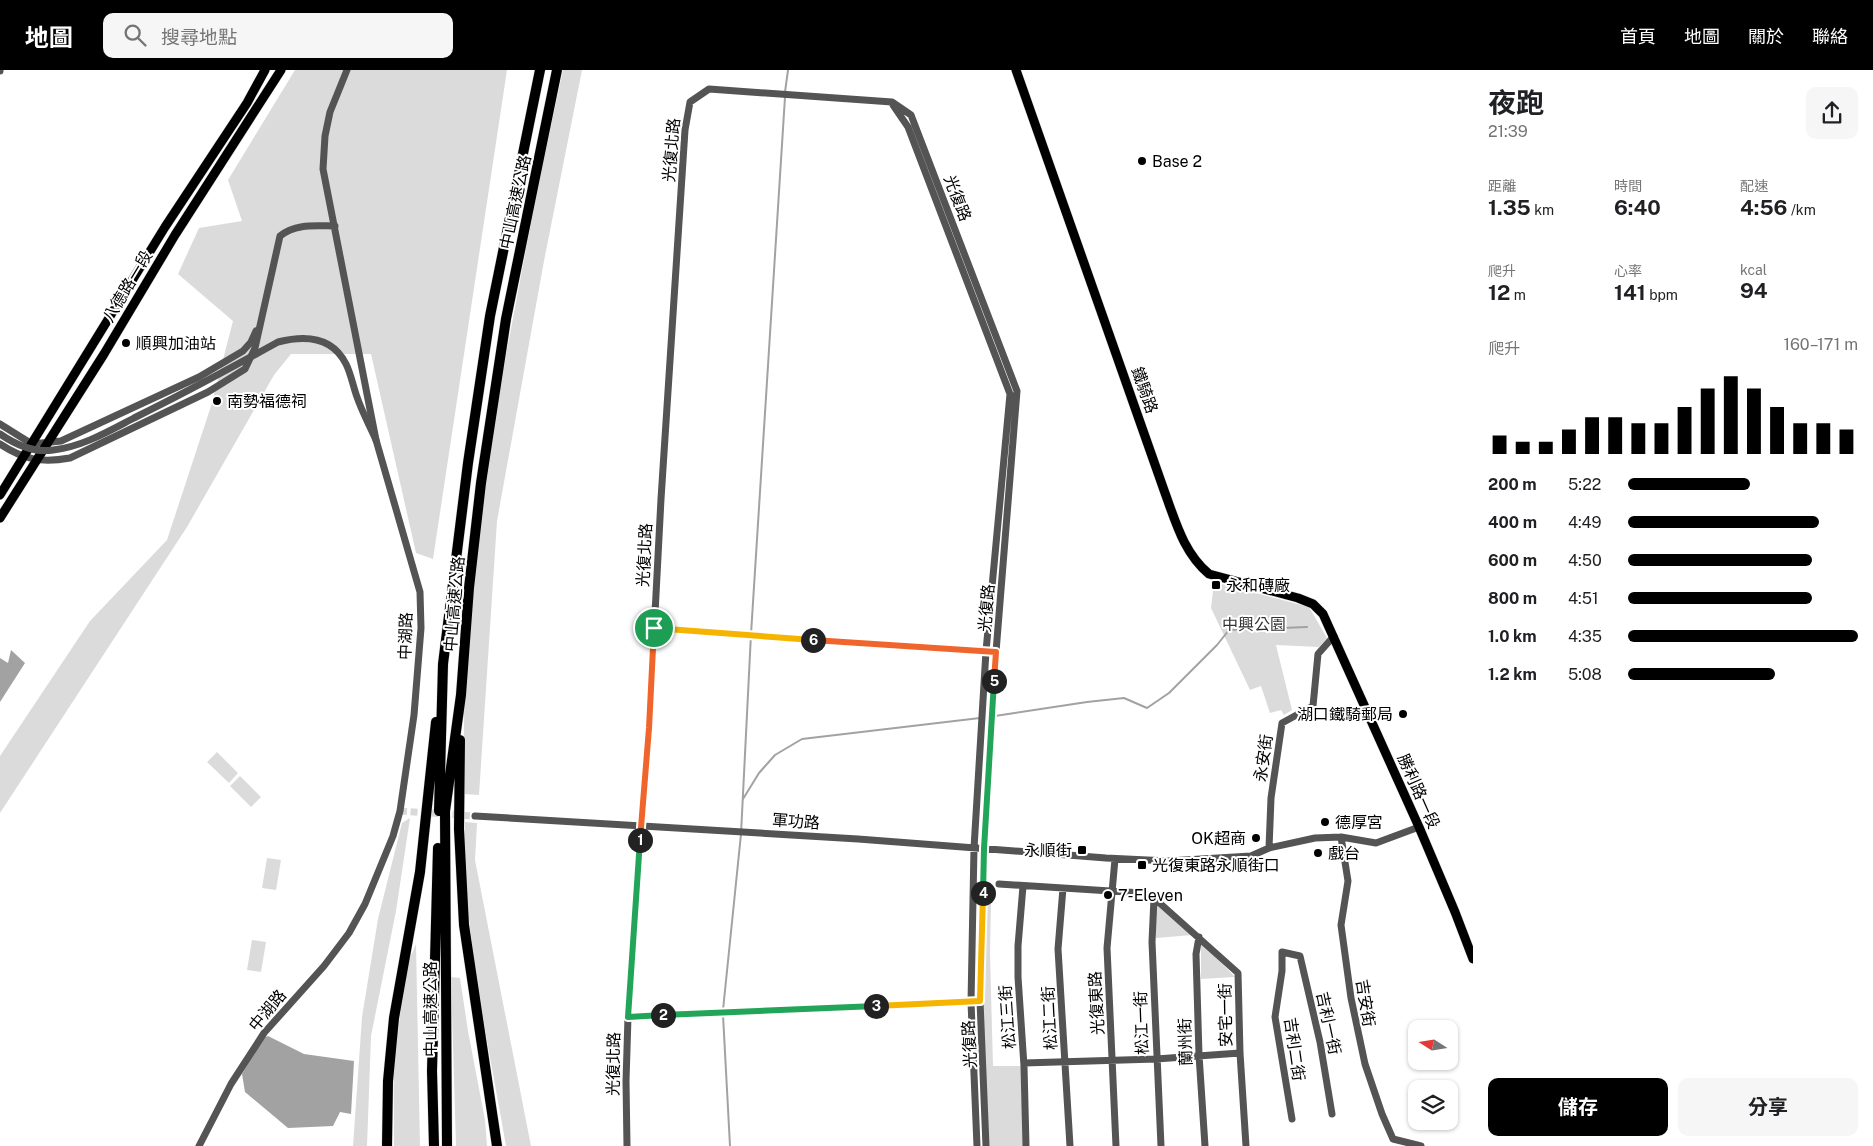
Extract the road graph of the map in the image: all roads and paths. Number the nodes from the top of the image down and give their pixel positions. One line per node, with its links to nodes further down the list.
1 (264, 70): 15 (main road, 八德路一段)
2 (281, 70): 13 (main road, 八德路一段)
3 (348, 70): 8 (street, 中湖路)
4 (540, 70): 24 (highway, 中山高速公路)
5 (557, 70): 25 (highway, 中山高速公路)
6 (1016, 70): 21 (main road, 鐵騎路)
7 (892, 102): 20 (street, 光復北路); 22 (street, 光復路); 23 (street, 光復路)
8 (336, 226): 9 (street); 12 (street, 中湖路)
9 (260, 324): 13 (street); 17 (street)
10 (0, 424): 15 (street)
11 (0, 434): 12 (street, bridge)
12 (376, 440): 54 (street, 中湖路)
13 (47, 442): 15 (street); 17 (main road, 八德路一段)
14 (0, 444): 16 (street)
15 (32, 444): 16 (main road, 八德路一段)
16 (24, 457): 17 (street); 18 (main road, 八德路一段)
17 (36, 460): 19 (main road, 八德路一段)
18 (0, 495)
19 (0, 518)
20 (654, 628): 22 (street); 27 (street, 光復北路)
21 (1334, 636): 28 (main road, 勝利路一段); 31 (street, 永安街)
22 (986, 652): 23 (street); 30 (street, 光復路)
23 (996, 652): 32 (street, 光復路)
24 (443, 664): 53 (highway); 55 (highway, 中山高速公路)
25 (461, 695): 56 (highway, 中山高速公路); 57 (highway)
26 (475, 816): 27 (street, 軍功路)
27 (641, 827): 30 (street, 軍功路); 44 (street, 光復北路)
28 (1419, 827): 29 (street); 41 (main road, 勝利路一段)
29 (1341, 836): 31 (street); 67 (street, 吉安街)
30 (974, 848): 32 (street, 軍功路); 43 (street, 光復路)
31 (1269, 848): 33 (street)
32 (984, 849): 33 (street, 軍功路); 42 (street, 光復路)
33 (1115, 859): 37 (street, 光復東路)
34 (999, 884): 35 (street, 安宅一街)
35 (1023, 886): 36 (street, 安宅一街); 50 (street, 松江三街)
36 (1063, 888): 37 (street, 安宅一街); 49 (street, 松江二街)
37 (1112, 892): 38 (street, 安宅一街); 48 (street, 光復東路)
38 (1154, 898): 39 (street, 安宅一街); 47 (street, 松江一街)
39 (1200, 936): 45 (street, 安宅一街); 46 (street, 蘭州街)
40 (1282, 952): 51 (street, 吉利一街); 52 (street, 吉利二街)
41 (1473, 959)
42 (980, 1001): 43 (street); 60 (street, 光復路)
43 (970, 1002): 44 (street); 59 (street, 光復路)
44 (628, 1017): 58 (street, 光復北路)
45 (1240, 1053): 46 (street); 66 (street, 安宅一街)
46 (1199, 1055): 47 (street); 65 (street, 蘭州街)
47 (1156, 1059): 48 (street); 64 (street, 松江一街)
48 (1113, 1061): 49 (street); 63 (street, 光復東路)
49 (1065, 1062): 50 (street); 62 (street, 松江二街)
50 (1024, 1063): 61 (street, 松江三街)
51 (1332, 1114)
52 (1292, 1119)
53 (387, 1145)
54 (199, 1146)
55 (434, 1146)
56 (447, 1146)
57 (497, 1146)
58 (627, 1146)
59 (977, 1146)
60 (986, 1146)
61 (1026, 1146)
62 (1070, 1146)
63 (1116, 1146)
64 (1161, 1146)
65 (1205, 1146)
66 (1246, 1146)
67 (1421, 1146)

